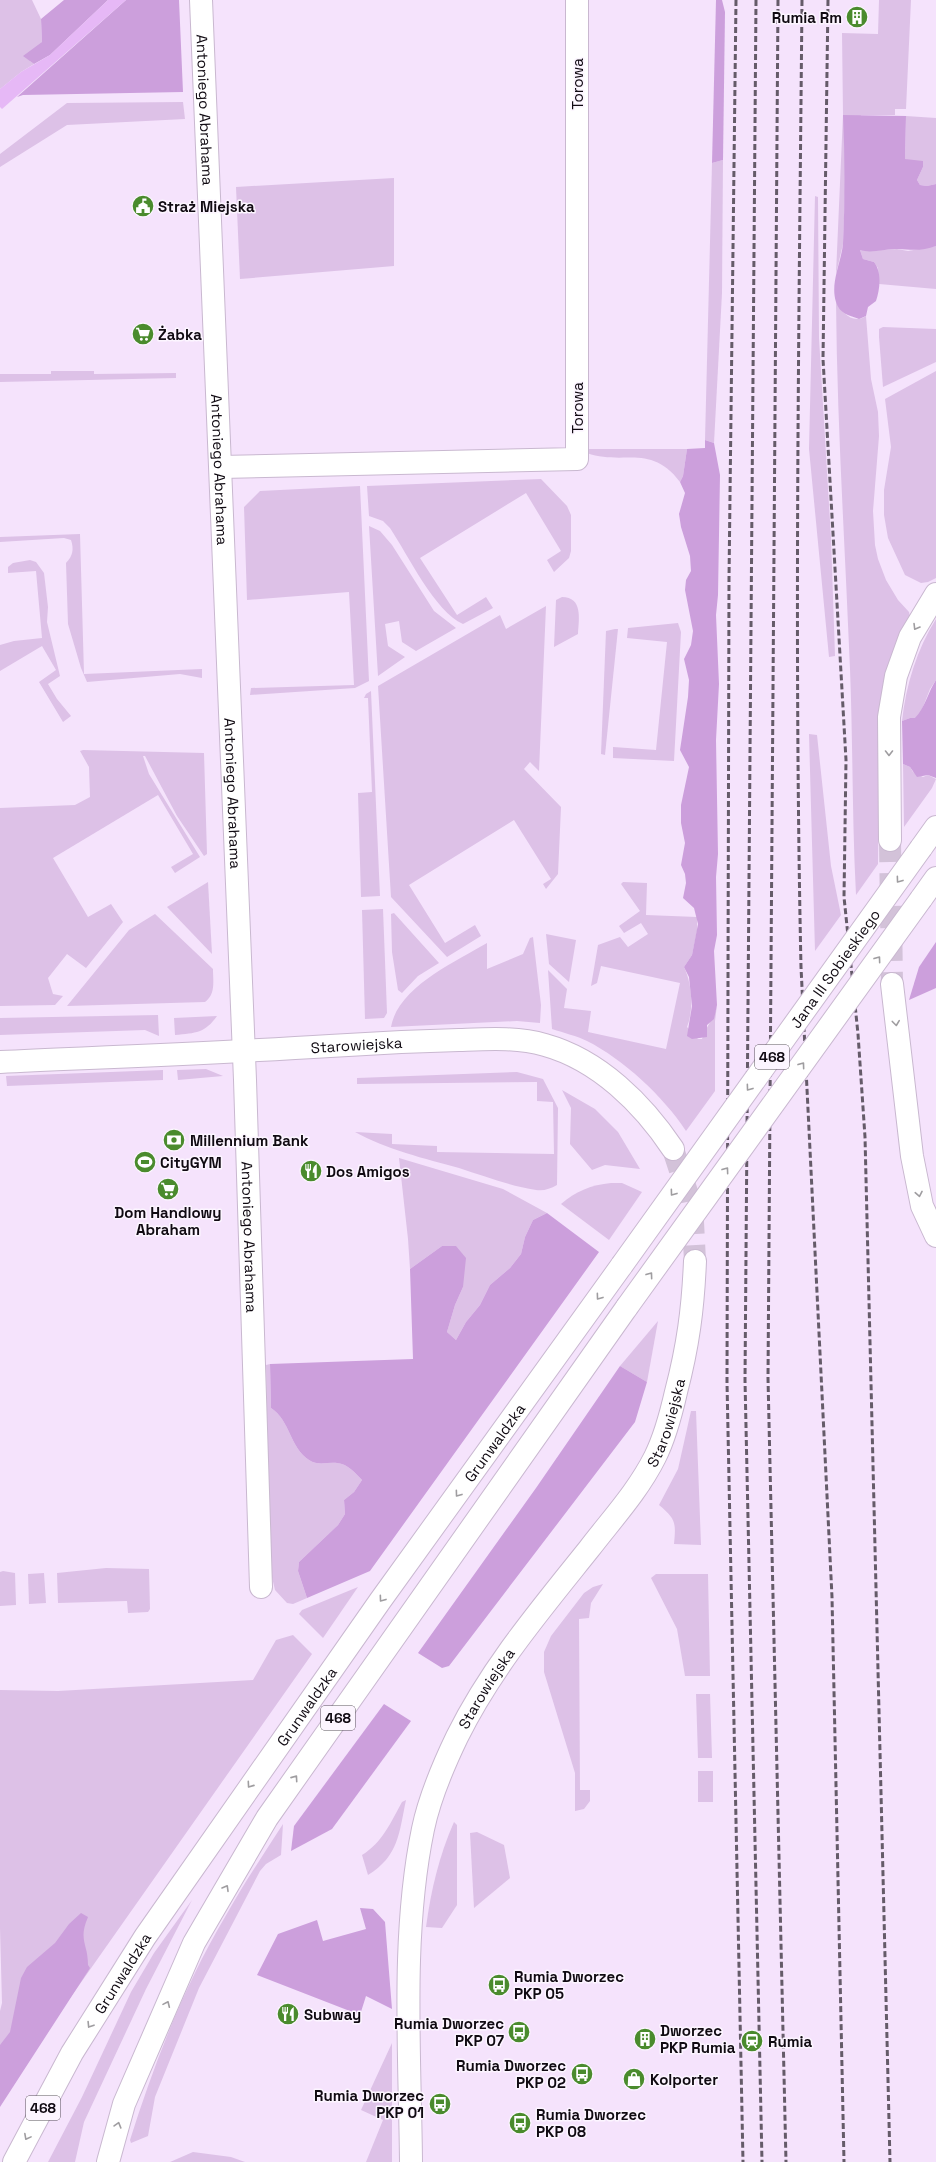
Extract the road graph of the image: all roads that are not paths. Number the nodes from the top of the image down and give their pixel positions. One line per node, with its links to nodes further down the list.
1 (201, 0): 3 (main road, Antoniego Abrahama)
2 (577, 0): 3 (main road, Torowa)
3 (221, 467): 9 (main road, Antoniego Abrahama)
4 (936, 594): 6 (main road, one-way to 6)
5 (936, 827): 14 (main road, Jana III Sobieskiego / 468, one-way to 14, bridge)
6 (890, 840)
7 (936, 878): 15 (main road, Jana III Sobieskiego / 468, one-way to 7, bridge)
8 (892, 984): 12 (main road, one-way to 12)
9 (244, 1051): 10 (main road, Starowiejska); 11 (main road, Starowiejska); 16 (main road, Antoniego Abrahama)
10 (0, 1062)
11 (673, 1149)
12 (936, 1236)
13 (695, 1261): 19 (main road, Starowiejska)
14 (622, 1266): 17 (main road, Grunwaldzka / 468, one-way to 17)
15 (627, 1307): 18 (main road, Grunwaldzka / 468, one-way to 15)
16 (261, 1587)
17 (14, 2162)
18 (108, 2162)
19 (411, 2162)

